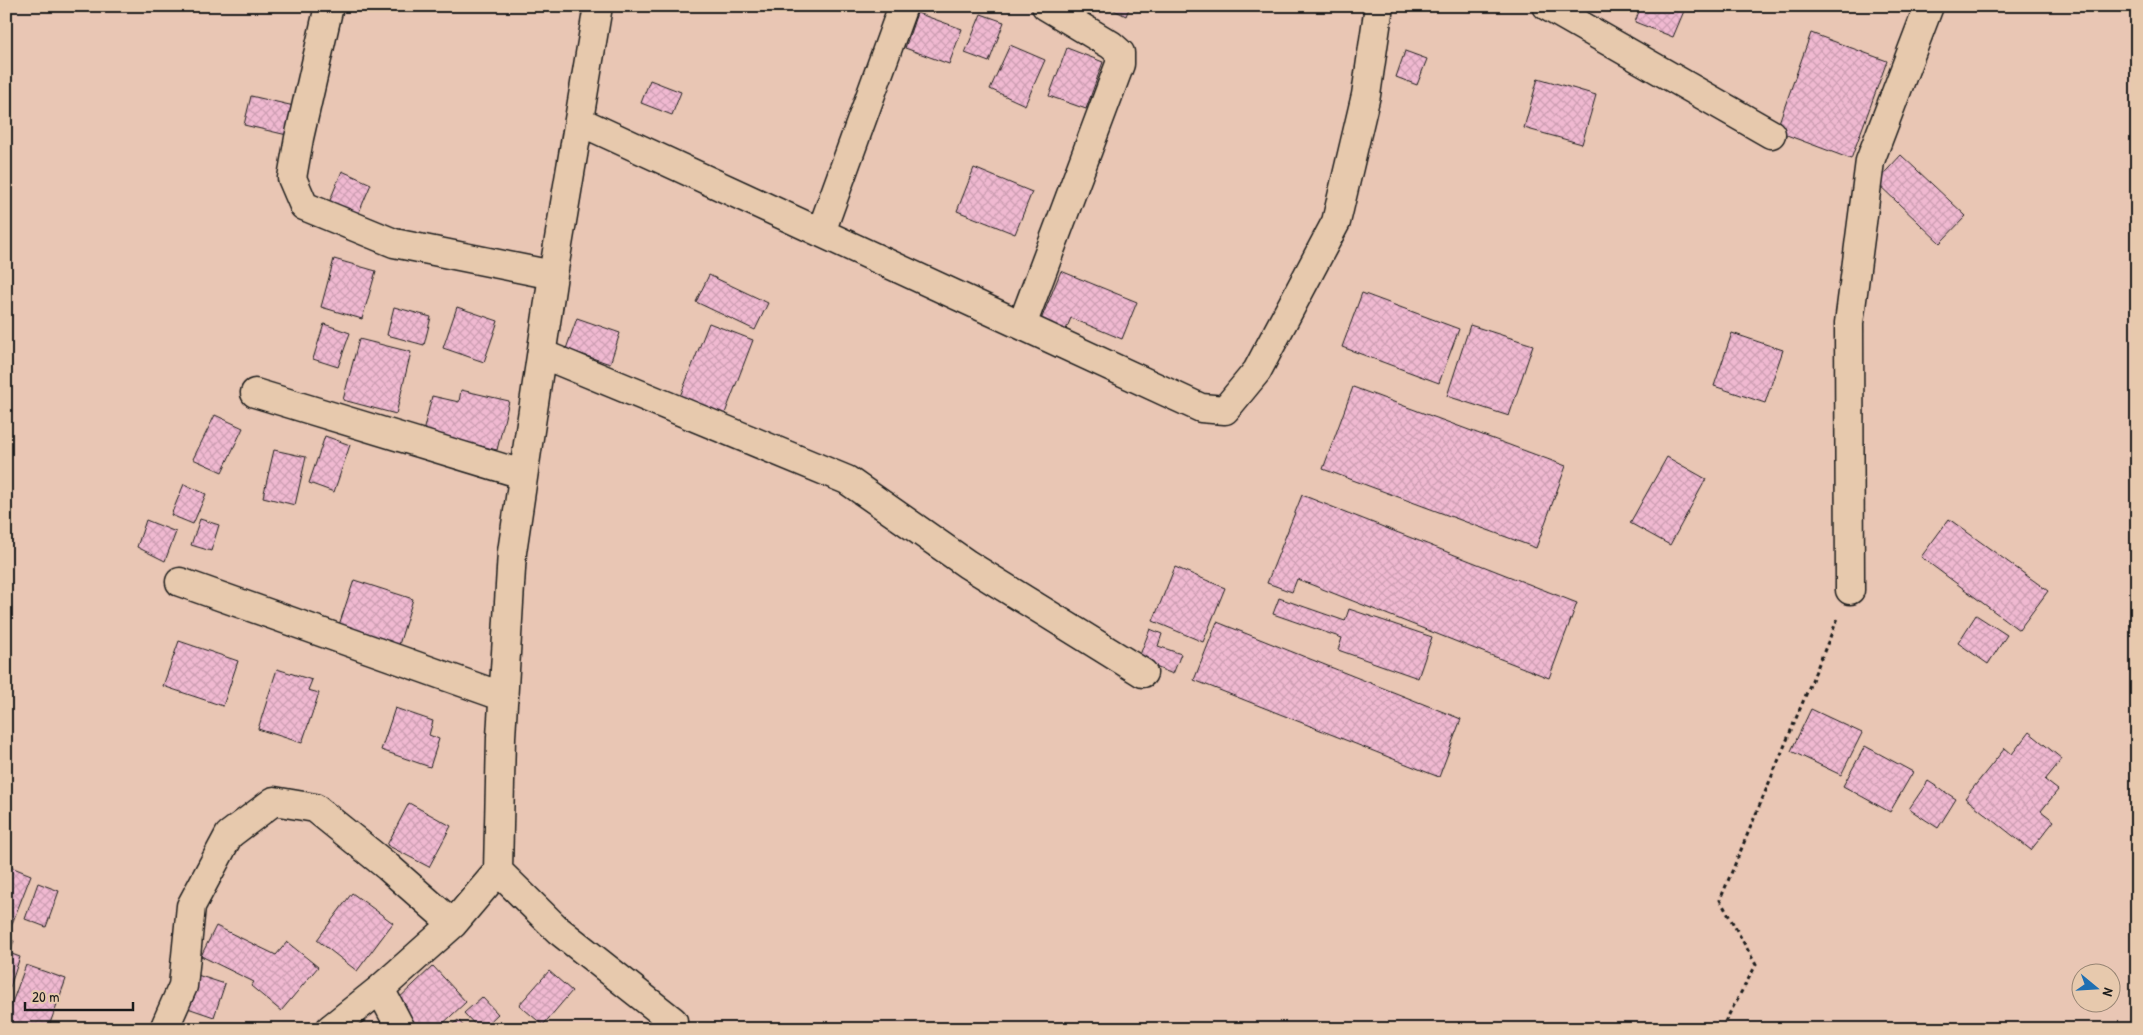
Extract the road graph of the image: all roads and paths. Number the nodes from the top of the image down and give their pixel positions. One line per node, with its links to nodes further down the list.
1 (330, 6): 11 (street)
2 (598, 6): 8 (street)
3 (903, 6): 10 (street)
4 (1046, 6): 12 (street)
5 (1379, 6): 12 (street)
6 (1547, 6): 9 (street)
7 (1929, 6): 17 (street)
8 (579, 121): 10 (street); 11 (street)
9 (1771, 134)
10 (821, 232): 12 (street)
11 (553, 276): 13 (street)
12 (1022, 325)
13 (542, 354): 15 (street); 18 (street)
14 (255, 393): 15 (street)
15 (522, 474): 19 (street)
16 (180, 582): 19 (street)
17 (1850, 590): 27 (path)
18 (1143, 674)
19 (504, 697): 20 (street)
20 (498, 871): 21 (street); 23 (street)
21 (453, 924): 22 (street); 24 (street)
22 (380, 989): 25 (street); 26 (street)
23 (673, 1021)
24 (164, 1029)
25 (330, 1029)
26 (401, 1029)
27 (1721, 1029)

